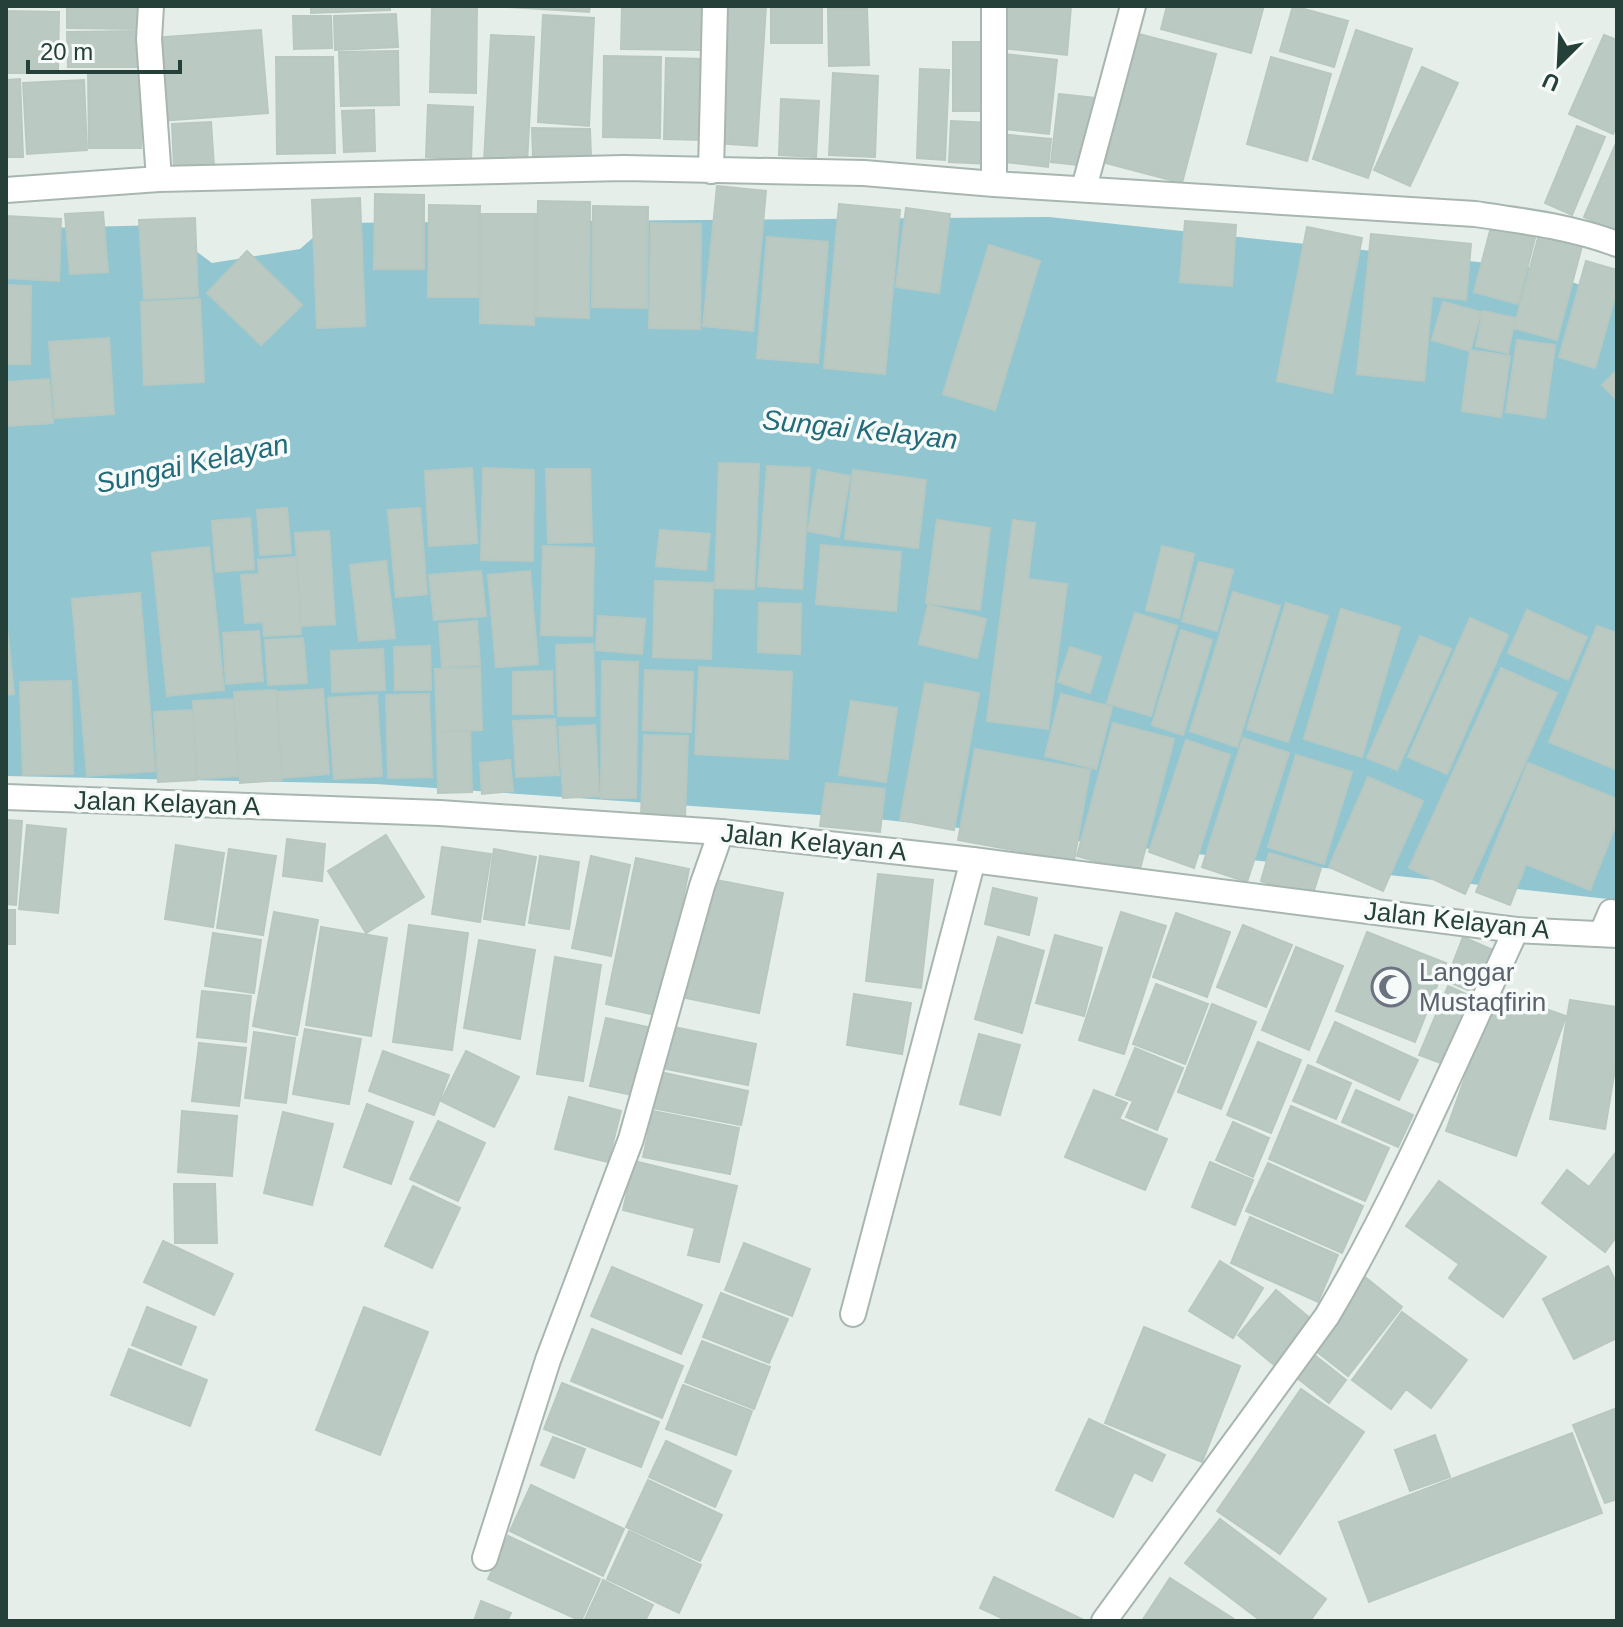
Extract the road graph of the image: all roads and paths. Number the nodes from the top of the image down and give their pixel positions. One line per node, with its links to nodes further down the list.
1 (151, 6): 6 (street)
2 (715, 6): 5 (street)
3 (994, 6): 7 (street)
4 (1133, 6): 8 (street)
5 (711, 171): 6 (street); 7 (street)
6 (159, 179): 9 (street)
7 (994, 184): 8 (street)
8 (1084, 188): 10 (street)
9 (6, 190)
10 (1617, 244)
11 (6, 797): 12 (street, Jalan Kelayan A)
12 (721, 832): 13 (street, Jalan Kelayan A); 17 (street)
13 (973, 860): 15 (street, Jalan Kelayan A); 16 (street)
14 (1610, 927): 15 (street, Jalan Kelayan A)
15 (1516, 930): 18 (street)
16 (853, 1314)
17 (485, 1558)
18 (1104, 1621)

